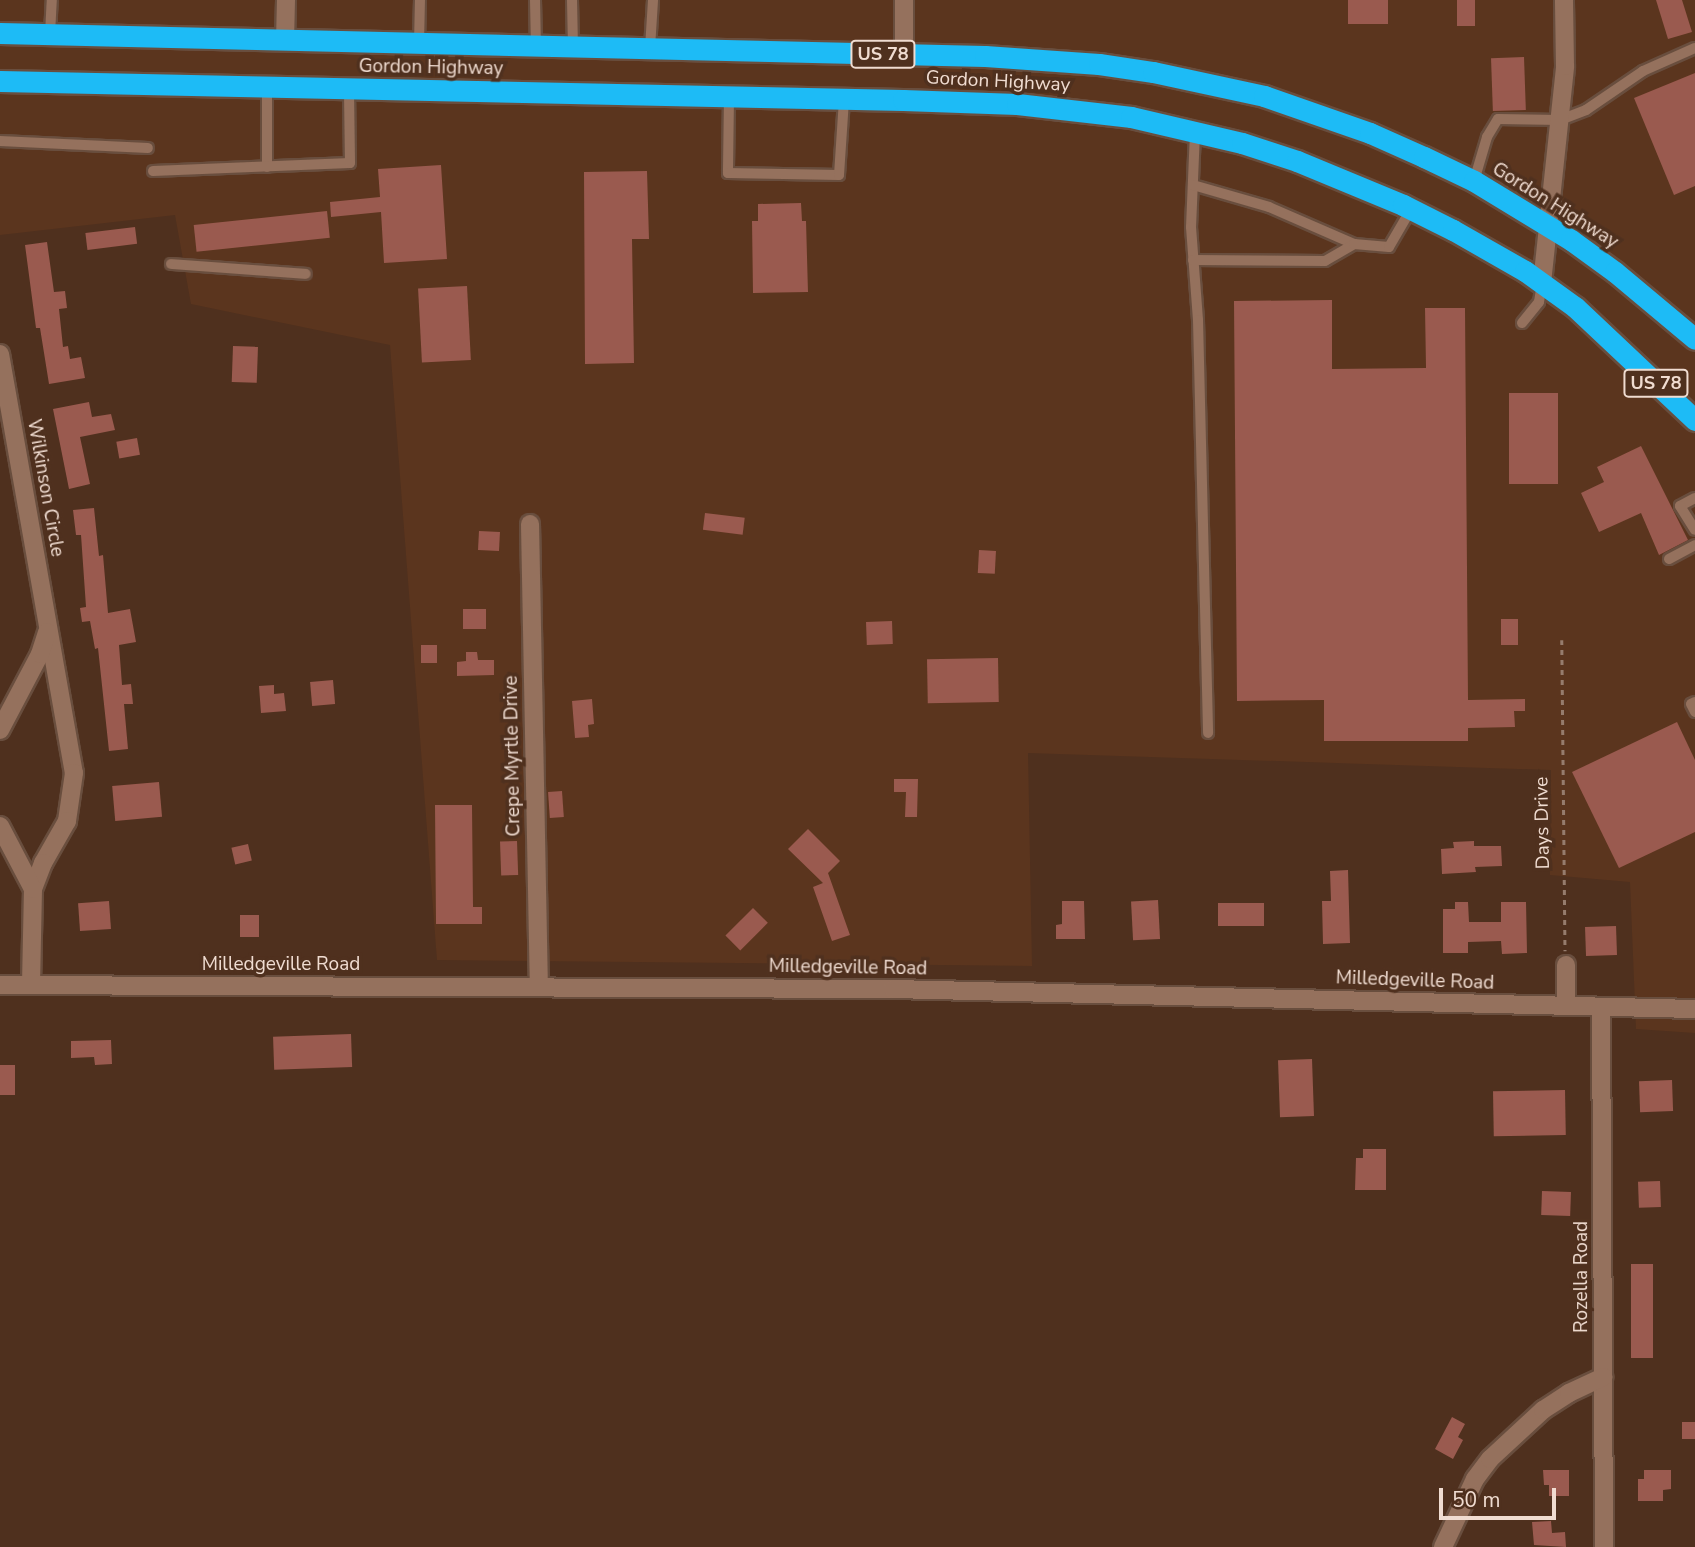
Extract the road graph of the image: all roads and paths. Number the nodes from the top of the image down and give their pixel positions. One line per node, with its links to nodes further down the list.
1 (52, 0): 10 (lane)
2 (286, 0): 11 (street)
3 (420, 0): 12 (lane)
4 (535, 0): 13 (lane)
5 (572, 0): 14 (lane)
6 (653, 0): 16 (lane)
7 (904, 0): 17 (street)
8 (1564, 0): 23 (street)
9 (0, 33): 10 (highway, Gordon Highway / US 78)
10 (50, 34): 11 (highway, Gordon Highway / US 78)
11 (285, 41): 12 (highway, Gordon Highway / US 78)
12 (419, 44): 13 (highway, Gordon Highway / US 78)
13 (536, 46): 14 (highway, Gordon Highway / US 78)
14 (573, 47): 16 (highway, Gordon Highway / US 78)
15 (1695, 48): 23 (lane)
16 (650, 49): 17 (highway, Gordon Highway / US 78)
17 (904, 54): 29 (highway, Gordon Highway / US 78)
18 (0, 81): 19 (highway, Gordon Highway / US 78)
19 (267, 87): 20 (highway, Gordon Highway / US 78); 27 (lane)
20 (349, 89): 21 (highway, Gordon Highway / US 78); 27 (lane)
21 (729, 97): 22 (highway, Gordon Highway / US 78); 22 (lane)
22 (844, 99): 24 (highway, Gordon Highway / US 78)
23 (1560, 120): 29 (lane); 32 (street)
24 (1195, 131): 30 (lane); 31 (highway, Gordon Highway / US 78)
25 (0, 141): 26 (lane)
26 (148, 148)
27 (267, 167): 28 (lane)
28 (153, 171)
29 (1474, 181): 32 (highway, Gordon Highway / US 78)
30 (1193, 185): 33 (lane); 34 (lane)
31 (1411, 209): 33 (lane); 37 (highway, Gordon Highway / US 78)
32 (1549, 226): 37 (street); 39 (highway, Gordon Highway / US 78)
33 (1354, 244): 34 (lane)
34 (1193, 260): 52 (lane)
35 (171, 264): 36 (lane)
36 (306, 274)
37 (1542, 283): 38 (lane); 41 (highway, Gordon Highway / US 78)
38 (1521, 323)
39 (1695, 339)
40 (0, 354): 47 (street, Wilkinson Circle)
41 (1695, 420)
42 (1695, 498): 44 (lane)
43 (530, 524): 58 (street, Crepe Myrtle Drive)
44 (1695, 530)
45 (1695, 545): 46 (lane)
46 (1669, 559)
47 (48, 629): 51 (street); 54 (street, Wilkinson Circle)
48 (1562, 640): 55 (path, Days Drive)
49 (1695, 702): 50 (lane)
50 (1695, 712)
51 (0, 730)
52 (1208, 733)
53 (0, 826): 54 (street, Wilkinson Circle)
54 (33, 889): 57 (street, Wilkinson Circle)
55 (1566, 965): 59 (street)
56 (0, 985): 57 (street, Milledgeville Road)
57 (31, 985): 58 (street, Milledgeville Road)
58 (539, 987): 59 (street, Milledgeville Road)
59 (1566, 1006): 60 (street, Milledgeville Road)
60 (1601, 1007): 61 (street, Milledgeville Road); 62 (street, Rozella Road)
61 (1695, 1009)
62 (1603, 1377): 63 (street); 64 (street, Rozella Road)
63 (1443, 1547)
64 (1604, 1547)

